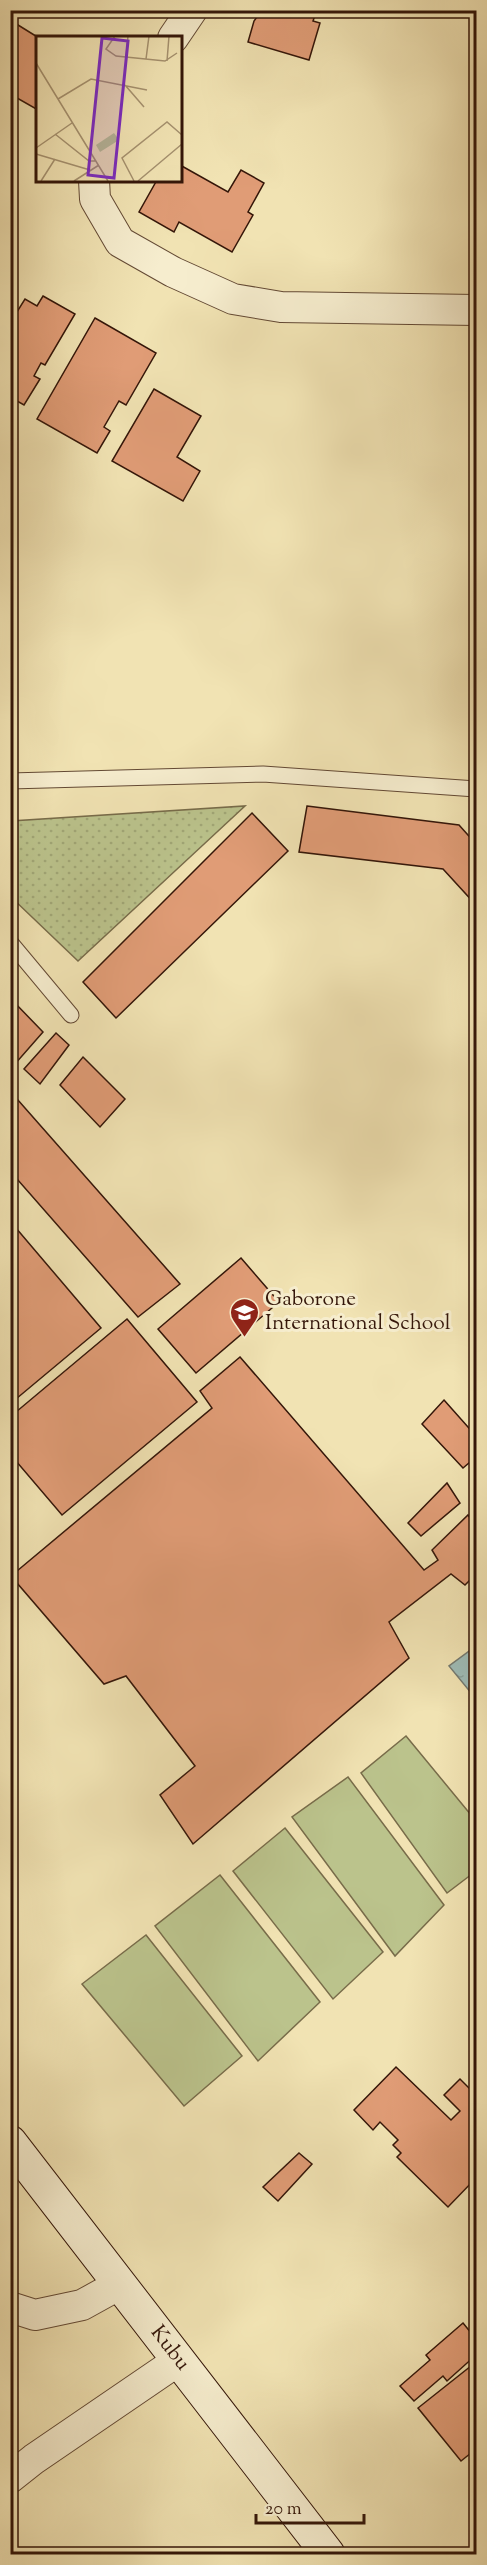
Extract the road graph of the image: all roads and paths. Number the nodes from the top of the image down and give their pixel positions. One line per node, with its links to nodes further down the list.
1 (192, 10): 2 (street)
2 (174, 36)
3 (94, 182): 4 (street)
4 (477, 310)
5 (10, 781): 6 (lane)
6 (477, 789)
7 (10, 942): 8 (lane)
8 (71, 1015)
9 (10, 2142): 10 (main road, Kubu)
10 (120, 2284): 11 (street); 12 (main road, Kubu)
11 (10, 2307)
12 (179, 2360): 13 (street); 15 (main road, Kubu)
13 (22, 2454): 14 (street)
14 (10, 2478)
15 (328, 2554)

